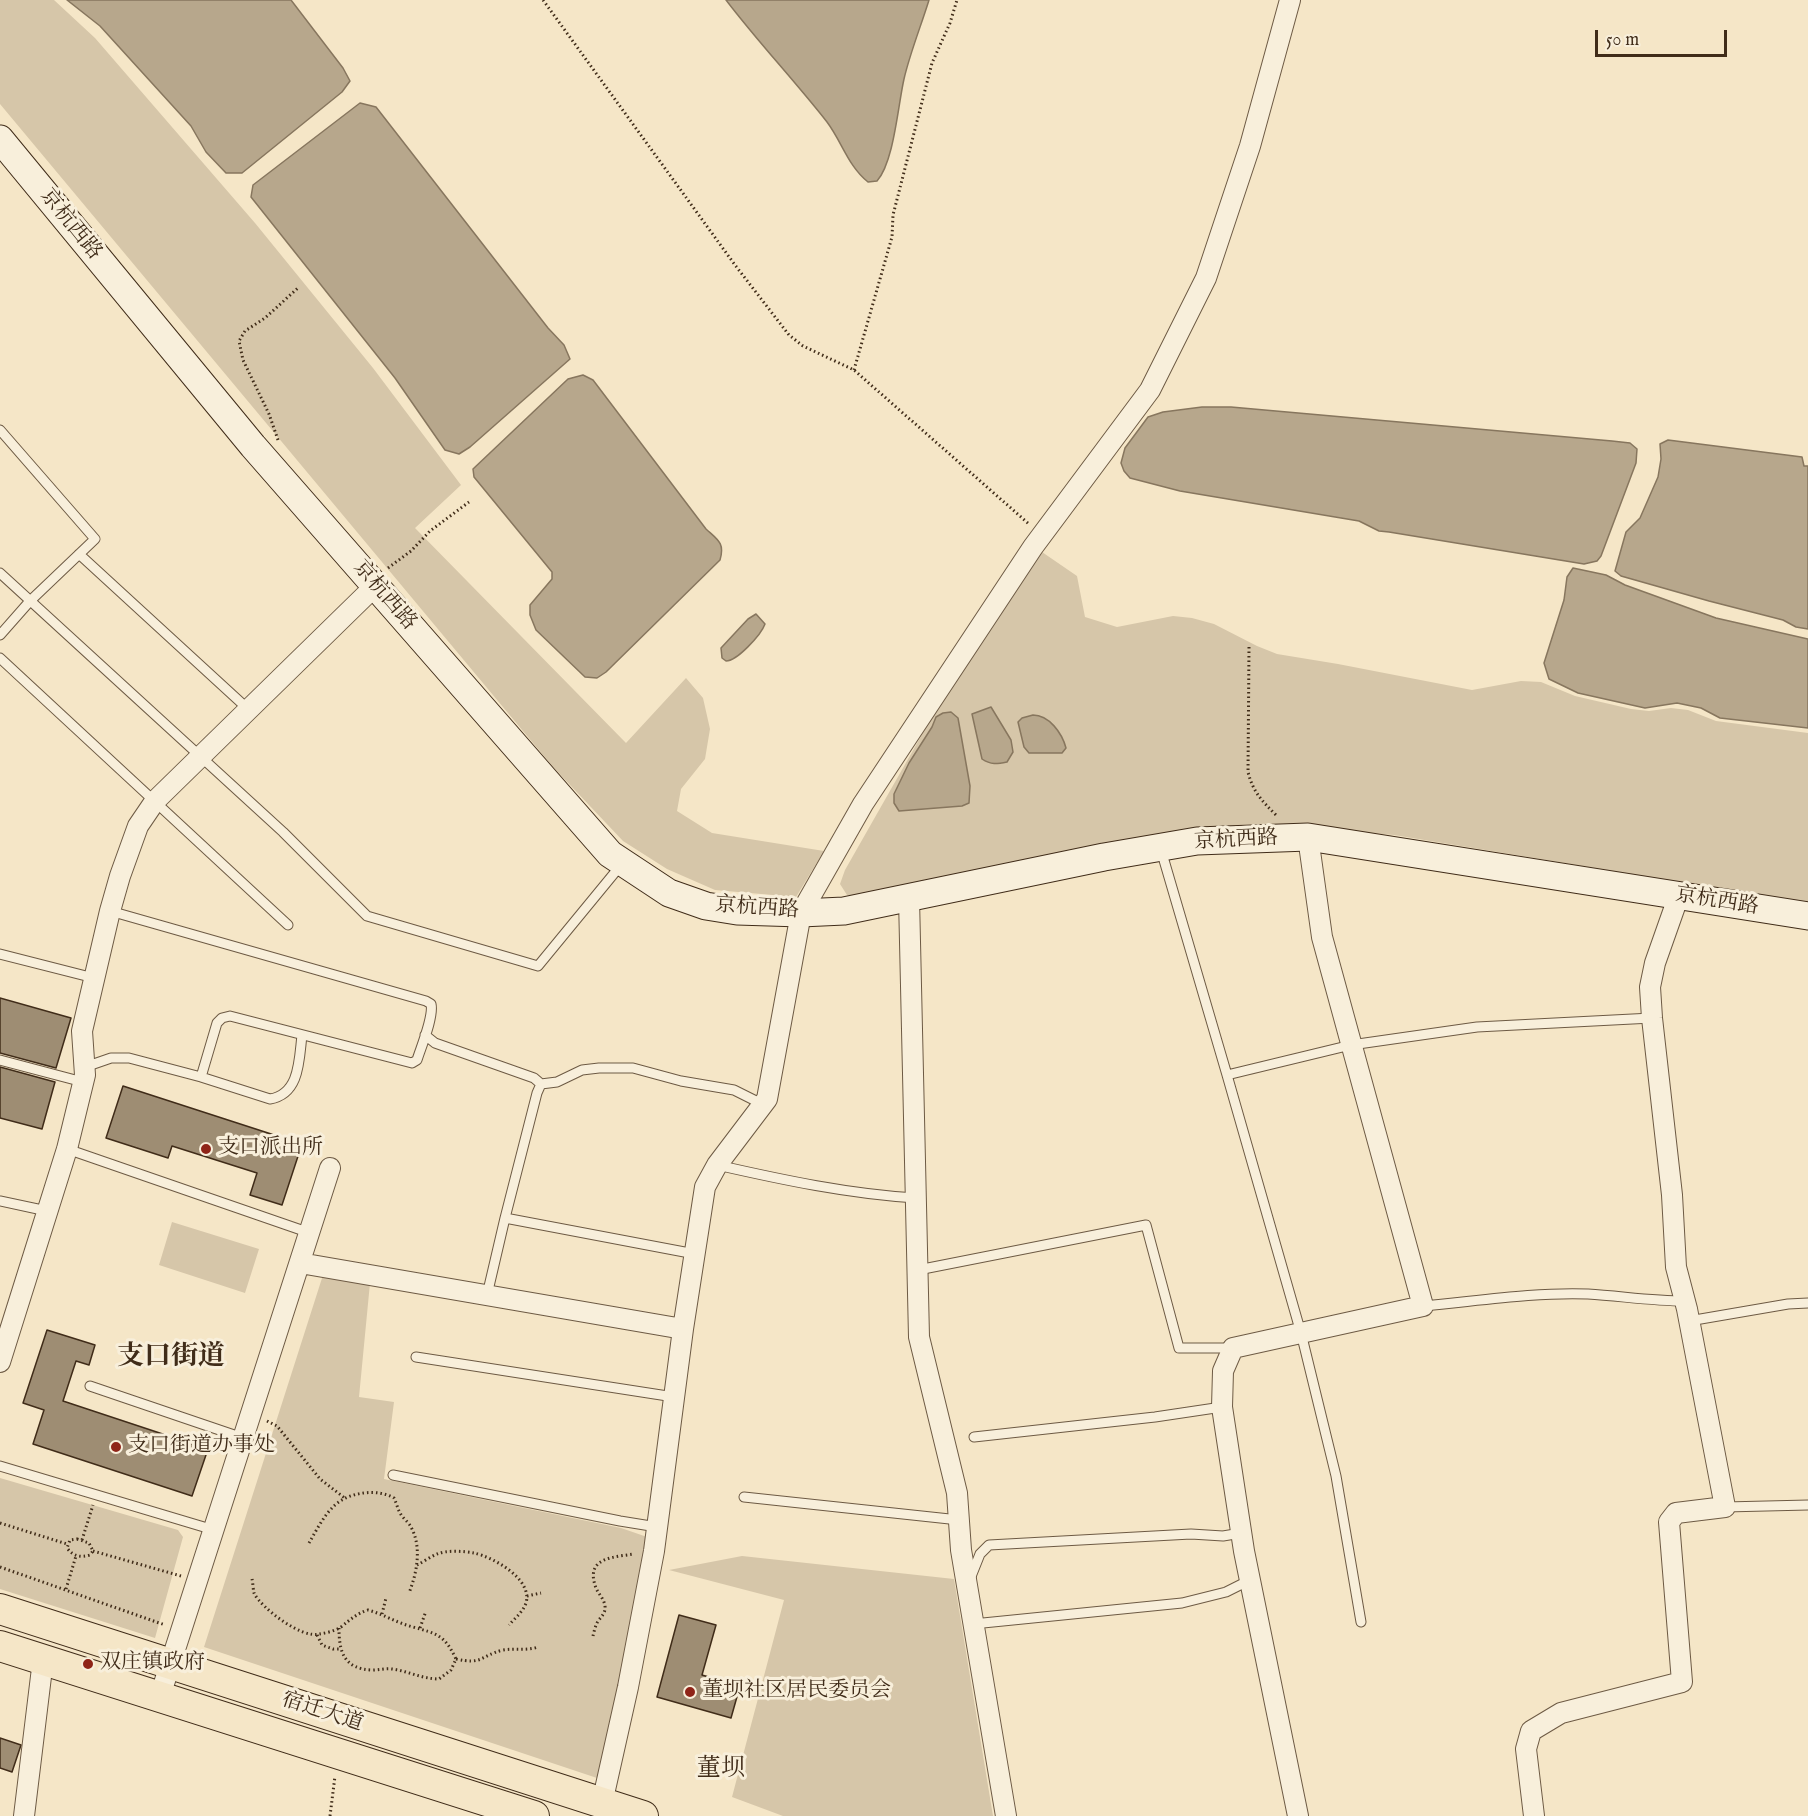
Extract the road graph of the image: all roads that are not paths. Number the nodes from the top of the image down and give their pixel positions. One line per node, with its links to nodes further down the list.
1 (1290, 0): 19 (street)
2 (0, 139): 6 (main road, 京杭西路)
3 (0, 430): 4 (lane)
4 (79, 554): 7 (lane); 10 (lane)
5 (0, 573): 7 (lane)
6 (371, 582): 10 (street); 15 (main road, 京杭西路)
7 (30, 602): 8 (lane); 11 (lane)
8 (0, 635)
9 (0, 658): 12 (lane)
10 (249, 710): 11 (street)
11 (201, 757): 12 (street); 15 (lane)
12 (155, 801): 18 (street); 21 (lane)
13 (1301, 837): 14 (main road, 京杭西路); 16 (main road, 京杭西路); 27 (street)
14 (1160, 847): 17 (main road, 京杭西路); 30 (lane)
15 (623, 862): 19 (main road, 京杭西路)
16 (1679, 895): 20 (main road, 京杭西路); 24 (street)
17 (909, 898): 19 (main road, 京杭西路); 37 (street)
18 (110, 911): 23 (street); 26 (lane)
19 (801, 913): 33 (street)
20 (1808, 916)
21 (288, 926)
22 (0, 954): 23 (lane)
23 (94, 978): 29 (street)
24 (1652, 1018): 27 (lane); 46 (street)
25 (302, 1035): 26 (lane); 31 (lane); 31 (lane)
26 (425, 1035): 32 (lane)
27 (1352, 1045): 30 (lane); 48 (street)
28 (0, 1060): 29 (lane)
29 (84, 1075): 31 (lane); 34 (street)
30 (1227, 1075): 51 (lane)
31 (201, 1077)
32 (541, 1084): 33 (lane); 40 (lane)
33 (762, 1104): 35 (street)
34 (67, 1149): 39 (street); 41 (lane)
35 (717, 1165): 37 (lane); 42 (street)
36 (330, 1168): 41 (street)
37 (916, 1198): 44 (street)
38 (0, 1201): 39 (lane)
39 (47, 1211): 54 (street)
40 (505, 1218): 42 (lane); 45 (lane)
41 (310, 1233): 43 (street)
42 (695, 1254): 50 (street)
43 (300, 1263): 45 (street); 59 (street)
44 (918, 1270): 52 (lane); 65 (street)
45 (487, 1295): 50 (street)
46 (1685, 1301): 48 (lane); 49 (street)
47 (1808, 1303): 49 (lane)
48 (1423, 1306): 51 (street)
49 (1689, 1321): 64 (street)
50 (683, 1329): 56 (street)
51 (1301, 1333): 52 (street); 72 (lane)
52 (1233, 1348): 57 (street)
53 (416, 1357): 56 (lane)
54 (0, 1362)
55 (90, 1386): 59 (lane)
56 (674, 1397): 66 (street)
57 (1222, 1407): 58 (lane); 68 (street)
58 (974, 1437)
59 (243, 1438): 67 (street)
60 (0, 1466): 67 (lane)
61 (393, 1475): 66 (lane)
62 (744, 1497): 65 (lane)
63 (1808, 1505): 64 (lane)
64 (1725, 1507): 84 (street)
65 (959, 1520): 70 (street)
66 (657, 1527): 78 (street)
67 (213, 1530): 76 (street)
68 (1241, 1533): 69 (street); 70 (lane)
69 (1250, 1580): 73 (lane); 83 (street)
70 (967, 1587): 73 (street)
71 (0, 1609): 76 (main road, 宿迁大道)
72 (1361, 1622)
73 (973, 1623): 82 (street)
74 (0, 1646): 75 (main road, 宿迁大道)
75 (43, 1660): 77 (main road, 宿迁大道); 79 (street)
76 (170, 1664): 77 (street); 78 (main road, 宿迁大道)
77 (160, 1696): 80 (main road, 宿迁大道)
78 (602, 1803): 81 (main road, 宿迁大道)
79 (24, 1816)
80 (534, 1816)
81 (644, 1816)
82 (1006, 1816)
83 (1298, 1816)
84 (1534, 1816)

